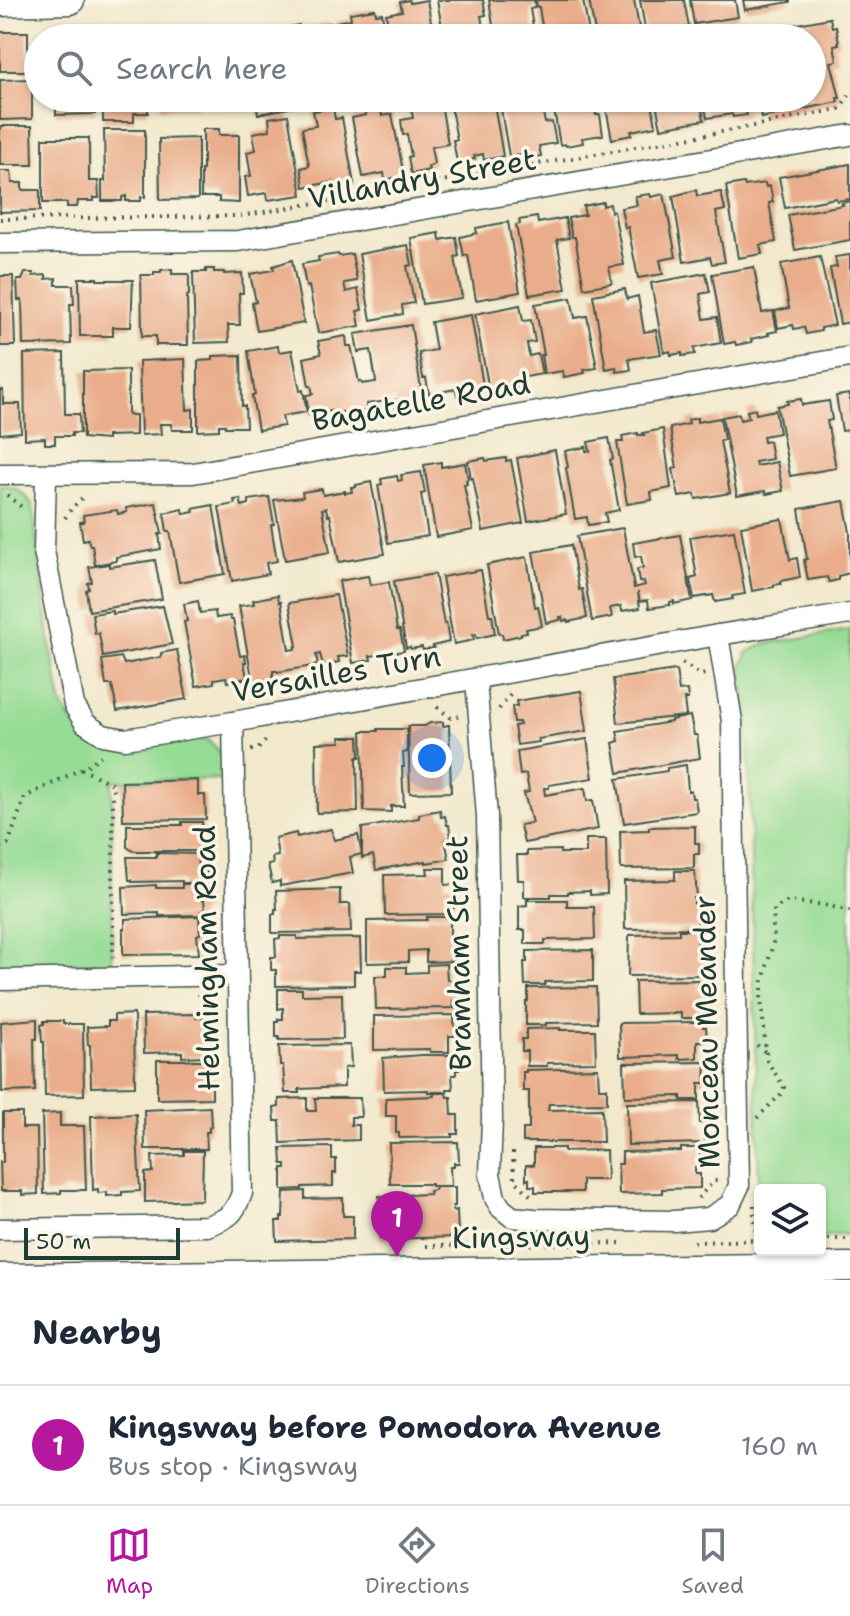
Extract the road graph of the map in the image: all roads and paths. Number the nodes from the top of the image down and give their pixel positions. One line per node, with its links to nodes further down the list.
1 (70, 0): 2 (street)
2 (0, 2)
3 (850, 94): 5 (path)
4 (824, 112): 7 (path)
5 (826, 112)
6 (850, 135): 8 (street, Villandry Street)
7 (0, 219)
8 (0, 243)
9 (850, 357): 11 (street, Bagatelle Road)
10 (0, 474): 11 (street, Bagatelle Road)
11 (46, 475): 23 (street, Versailles Turn)
12 (86, 494): 15 (path)
13 (0, 496): 14 (path)
14 (34, 515)
15 (65, 531)
16 (850, 614): 17 (street, Versailles Turn)
17 (718, 635): 19 (street, Monceau Meander); 20 (street, Versailles Turn)
18 (679, 661): 19 (path)
19 (724, 670): 36 (street, Monceau Meander)
20 (476, 680): 22 (street, Bramham Street); 23 (street, Versailles Turn)
21 (514, 689): 22 (path)
22 (479, 714): 39 (street, Bramham Street)
23 (233, 722): 30 (street, Helmingham Road)
24 (109, 750): 25 (path)
25 (81, 769): 26 (path); 29 (path)
26 (0, 847)
27 (850, 911): 35 (path)
28 (220, 938): 31 (path)
29 (113, 967)
30 (237, 975): 31 (street); 40 (street, Helmingham Road)
31 (197, 976): 32 (street); 33 (path)
32 (0, 980)
33 (222, 1018)
34 (751, 1040): 35 (path)
35 (765, 1052): 36 (path)
36 (738, 1138): 37 (street, Monceau Meander)
37 (739, 1181): 38 (path); 39 (street, Monceau Meander)
38 (696, 1200)
39 (512, 1217)
40 (0, 1229)
41 (826, 1239): 42 (path)
42 (850, 1239)
43 (850, 1267): 44 (street, Kingsway)
44 (790, 1274): 45 (street, Kingsway)
45 (566, 1275): 46 (street, Kingsway)
46 (0, 1278)

